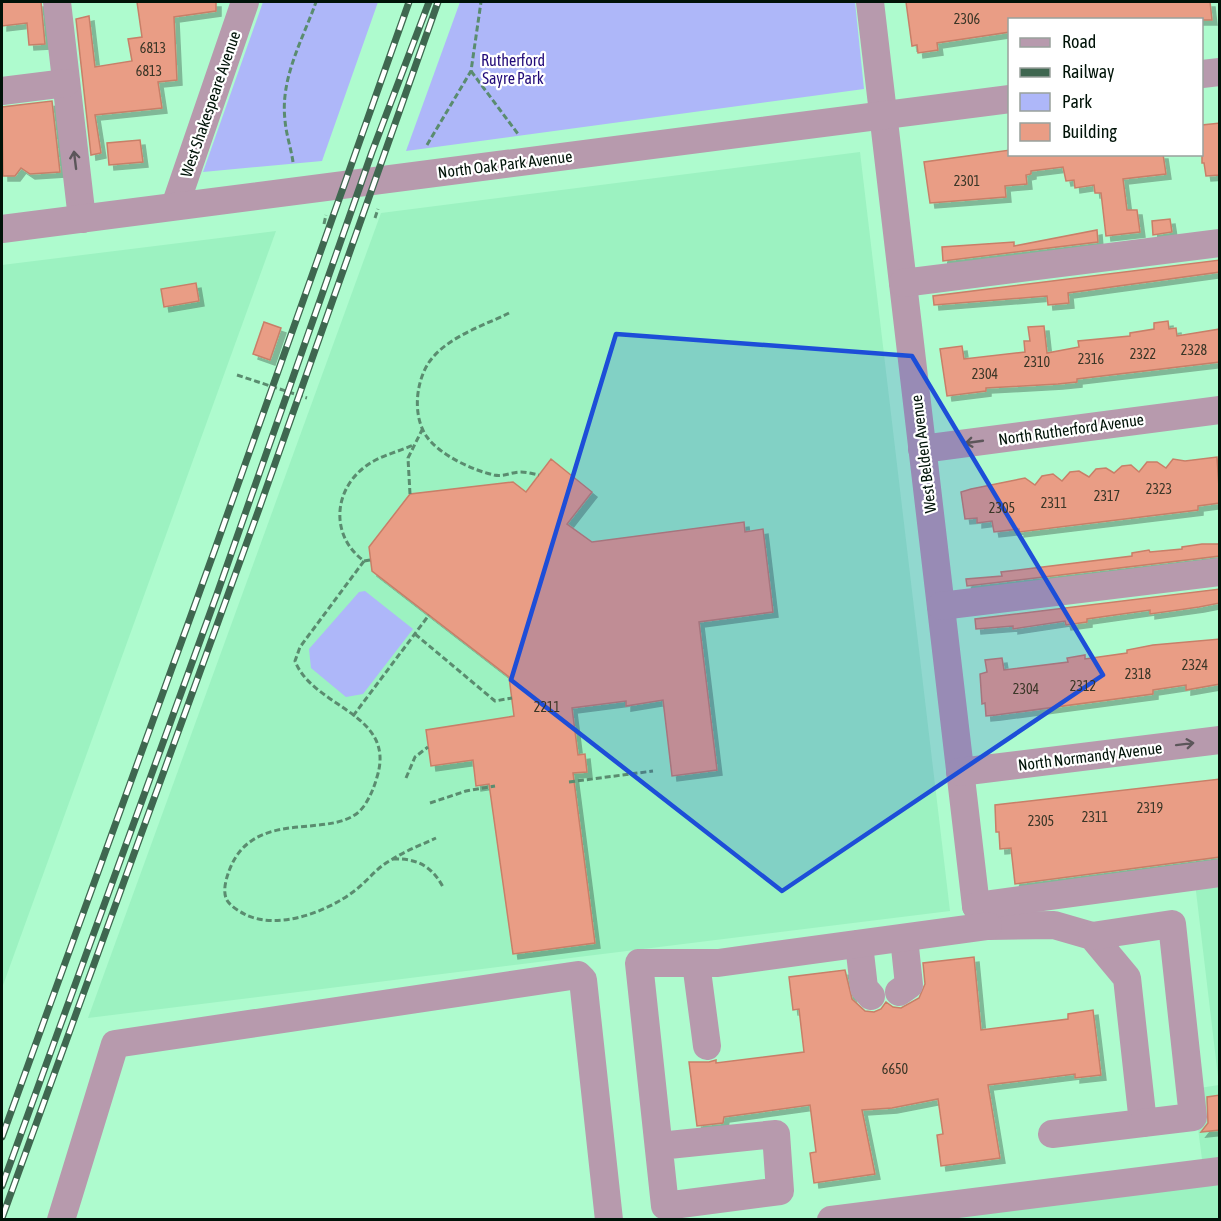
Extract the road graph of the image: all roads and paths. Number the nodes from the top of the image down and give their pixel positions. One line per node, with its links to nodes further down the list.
1 (57, 2): 9 (street)
2 (245, 2): 16 (street, West Shakespeare Avenue)
3 (316, 2): 15 (path)
4 (481, 2): 6 (path)
5 (870, 2): 12 (street, West Belden Avenue)
6 (471, 70): 13 (path); 14 (path)
7 (1220, 72): 8 (street)
8 (1203, 74)
9 (66, 83): 10 (street); 20 (street, one-way to 9)
10 (2, 91)
11 (1008, 99): 12 (street, North Oak Park Avenue)
12 (884, 115): 16 (street, North Oak Park Avenue); 24 (street, West Belden Avenue)
13 (518, 134)
14 (427, 145)
15 (293, 162)
16 (175, 206): 20 (street, North Oak Park Avenue)
17 (378, 209): 19 (path)
18 (326, 215): 21 (path)
19 (375, 218)
20 (82, 219): 22 (street, North Oak Park Avenue)
21 (324, 224)
22 (2, 229)
23 (1220, 243): 24 (street)
24 (903, 283): 31 (street, West Belden Avenue)
25 (509, 313): 29 (path)
26 (237, 375): 27 (path)
27 (307, 398)
28 (1220, 410): 31 (street, North Rutherford Avenue, one-way to 31)
29 (423, 428): 30 (path); 32 (path)
30 (412, 445): 33 (path); 35 (path)
31 (922, 449): 37 (street, West Belden Avenue)
32 (539, 475)
33 (410, 494)
34 (370, 560): 35 (path)
35 (364, 561): 41 (path)
36 (1220, 572): 37 (street)
37 (941, 606): 45 (street, West Belden Avenue)
38 (429, 615): 39 (path)
39 (415, 634): 40 (path); 41 (path)
40 (512, 698)
41 (353, 716): 51 (path)
42 (1220, 740): 45 (street, North Normandy Avenue, one-way to 42)
43 (428, 747): 46 (path)
44 (653, 771): 47 (path)
45 (960, 772): 54 (street, West Belden Avenue)
46 (406, 778)
47 (569, 782)
48 (495, 786): 49 (path)
49 (430, 802)
50 (436, 838): 51 (path)
51 (392, 859): 53 (path)
52 (1220, 873): 54 (street)
53 (443, 887)
54 (982, 916): 55 (street); 56 (street)
55 (1092, 936): 62 (street); 62 (street)
56 (904, 938): 57 (street); 59 (street)
57 (859, 944): 58 (street); 60 (street)
58 (696, 963): 61 (street); 64 (street)
59 (899, 992)
60 (871, 996)
61 (707, 1046)
62 (1143, 1123): 63 (street)
63 (1052, 1134)
64 (659, 1146)
65 (1220, 1171): 68 (street)
66 (61, 1220): 67 (street)
67 (609, 1220)
68 (831, 1220)

